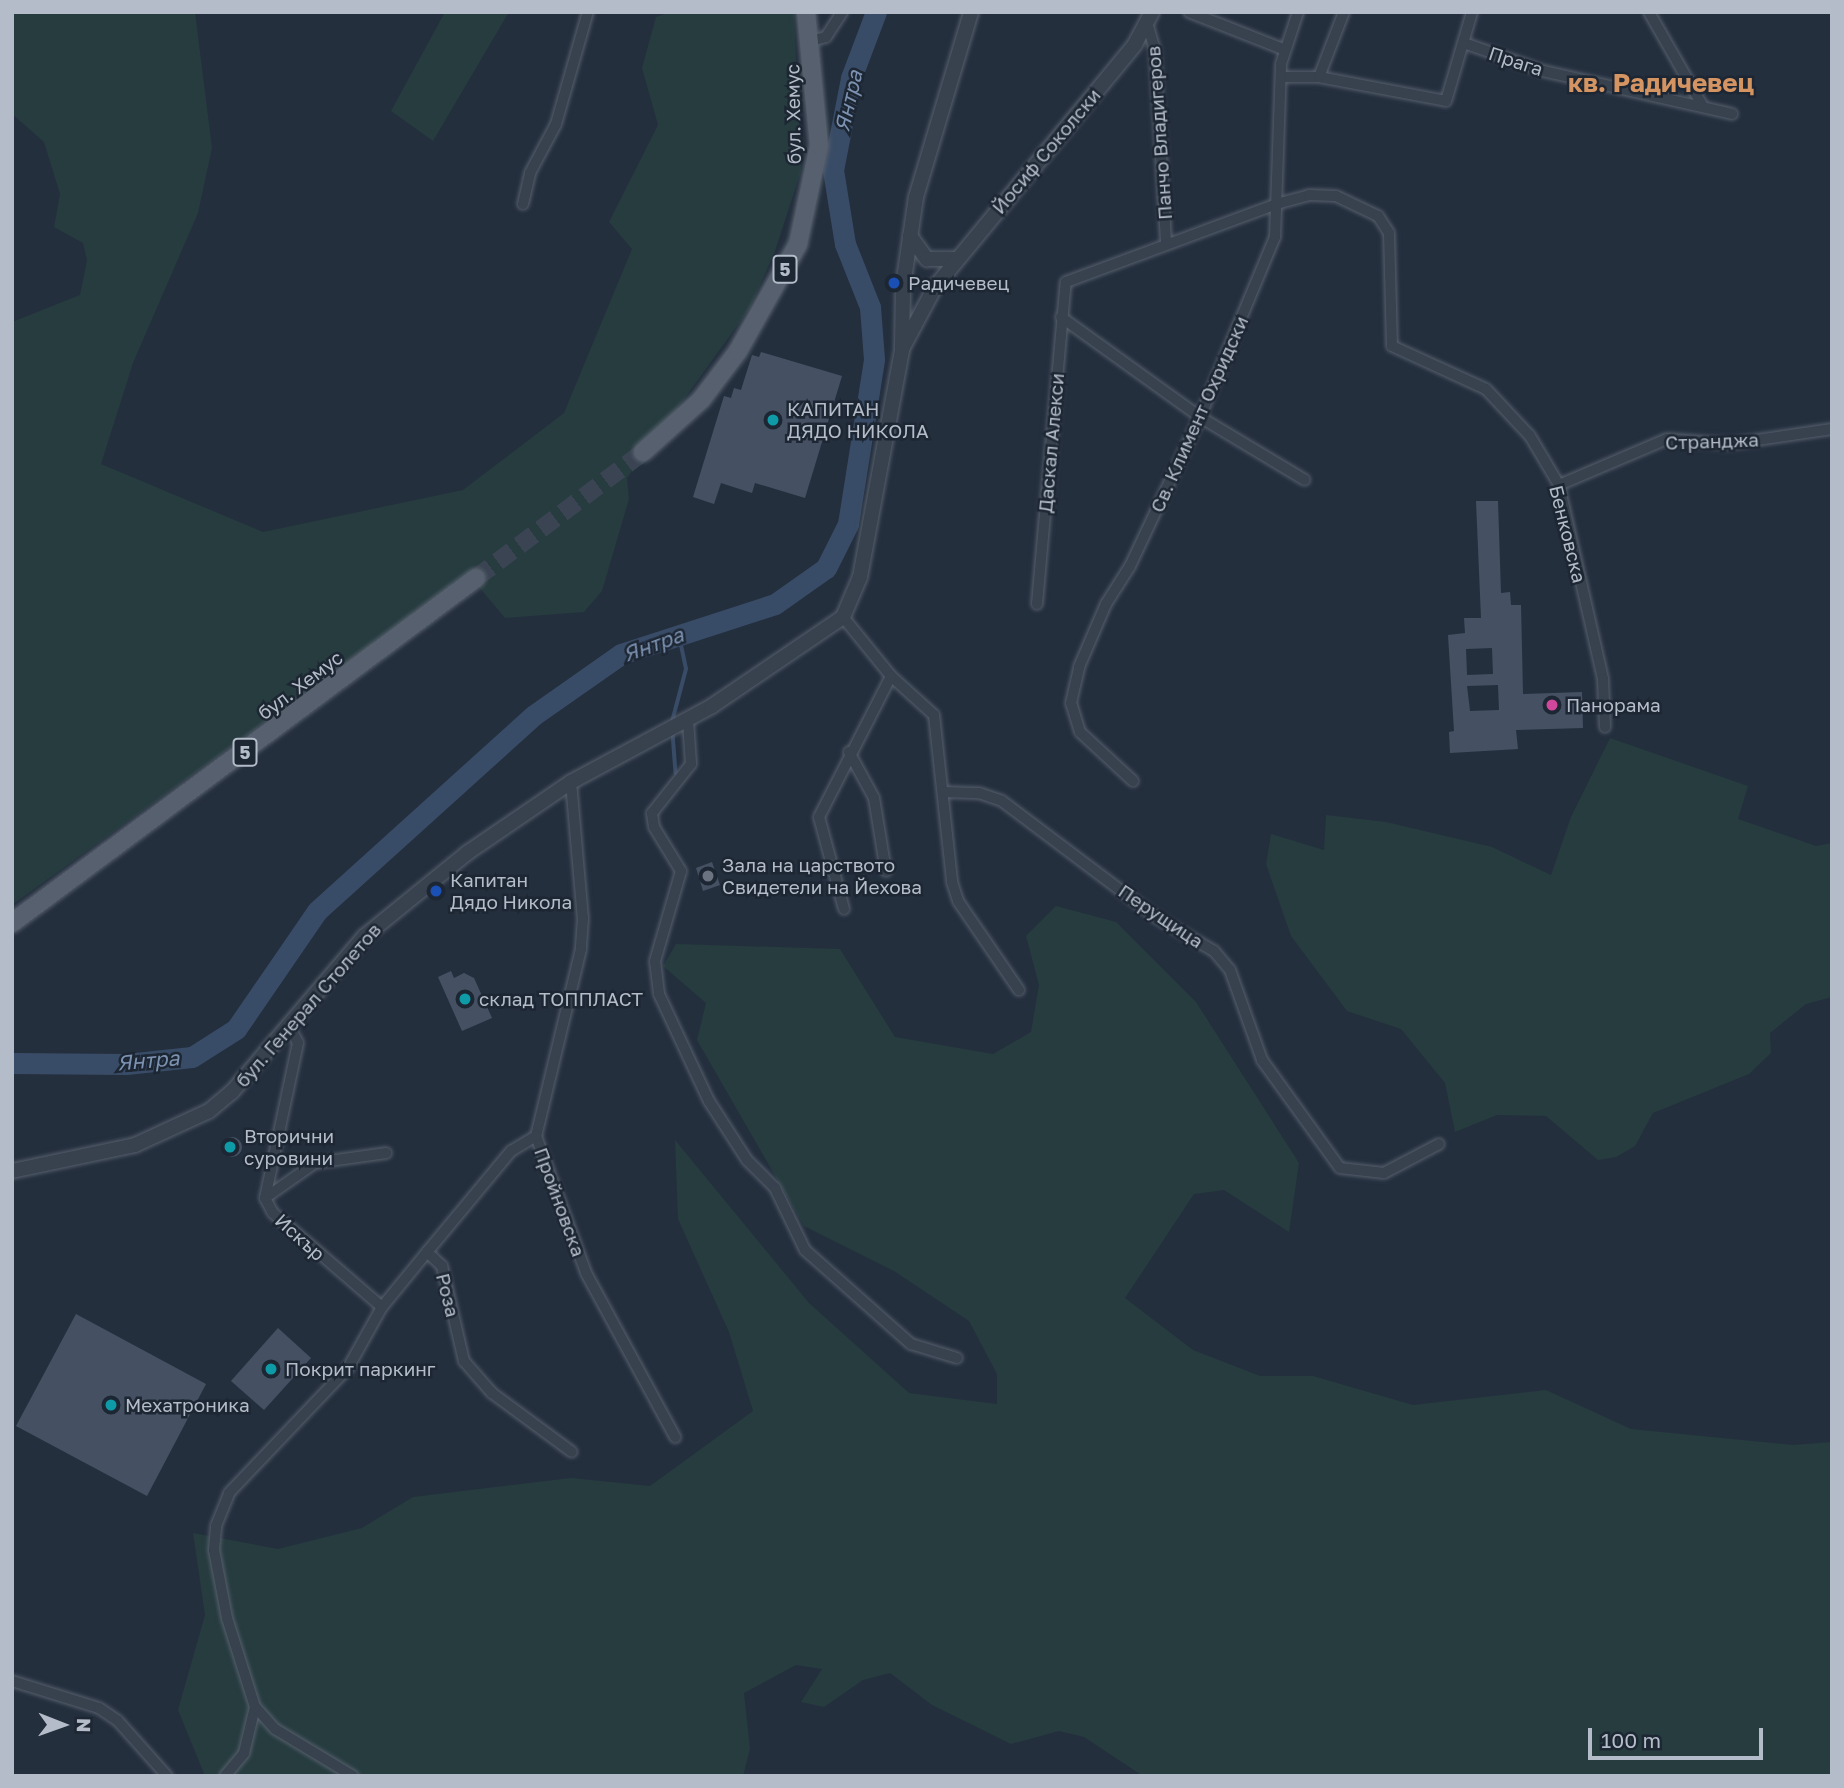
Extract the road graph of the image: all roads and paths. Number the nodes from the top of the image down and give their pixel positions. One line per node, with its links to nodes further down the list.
1 (589, 12): 19 (street)
2 (806, 12): 11 (main road, бул. Хемус / 5)
3 (842, 12): 11 (street)
4 (971, 12): 20 (street)
5 (1189, 12): 13 (street)
6 (1298, 12): 13 (street, Св. Климент Охридски)
7 (1344, 12): 15 (street)
8 (1472, 12): 12 (street)
9 (1649, 12): 16 (street)
10 (1150, 19): 21 (street, Панчо Владигеров); 22 (street, Йосиф Соколски)
11 (810, 41): 28 (main road, бул. Хемус / 5)
12 (1464, 43): 15 (street); 16 (street, Прага)
13 (1283, 49): 14 (street, Св. Климент Охридски)
14 (1281, 77): 15 (street); 18 (street, Св. Климент Охридски)
15 (1319, 77)
16 (1702, 105): 17 (street, Прага)
17 (1732, 114)
18 (1280, 203): 21 (street, Бенковска); 26 (street, Св. Климент Охридски); 30 (street, Бенковска)
19 (523, 204)
20 (910, 236): 22 (street); 25 (street)
21 (1166, 242): 23 (street, Бенковска)
22 (957, 259): 25 (street, Йосиф Соколски)
23 (1066, 282): 24 (street, Даскал Алекси)
24 (1061, 317): 26 (street); 32 (street, Даскал Алекси)
25 (902, 350): 33 (street)
26 (1200, 417): 29 (street); 38 (street, Св. Климент Охридски)
27 (1832, 429): 30 (street, Странджа)
28 (643, 452)
29 (1305, 481)
30 (1559, 485): 36 (street, Бенковска)
31 (476, 578): 43 (main road, бул. Хемус / 5)
32 (1037, 604)
33 (843, 617): 34 (street); 35 (street)
34 (891, 676): 37 (street); 40 (street)
35 (684, 723): 39 (street, бул. Генерал Столетов); 53 (street)
36 (1605, 727)
37 (849, 752): 41 (street); 42 (street)
38 (1133, 781)
39 (571, 782): 45 (street, бул. Генерал Столетов); 46 (street, Пройновска)
40 (944, 792): 44 (street); 47 (street, Перущица)
41 (886, 871)
42 (844, 909)
43 (12, 923)
44 (1019, 990)
45 (288, 1024): 49 (street, бул. Генерал Столетов); 50 (street, Искър)
46 (536, 1136): 51 (street, Роза); 54 (street, Пройновска)
47 (1439, 1144)
48 (386, 1153): 50 (street)
49 (12, 1171)
50 (265, 1198): 52 (street, Искър)
51 (428, 1252): 52 (street); 55 (street, Роза)
52 (382, 1307): 57 (street)
53 (957, 1358)
54 (676, 1437)
55 (572, 1452)
56 (12, 1681): 58 (street)
57 (255, 1707): 59 (street); 60 (street)
58 (167, 1776)
59 (225, 1776)
60 (352, 1776)

